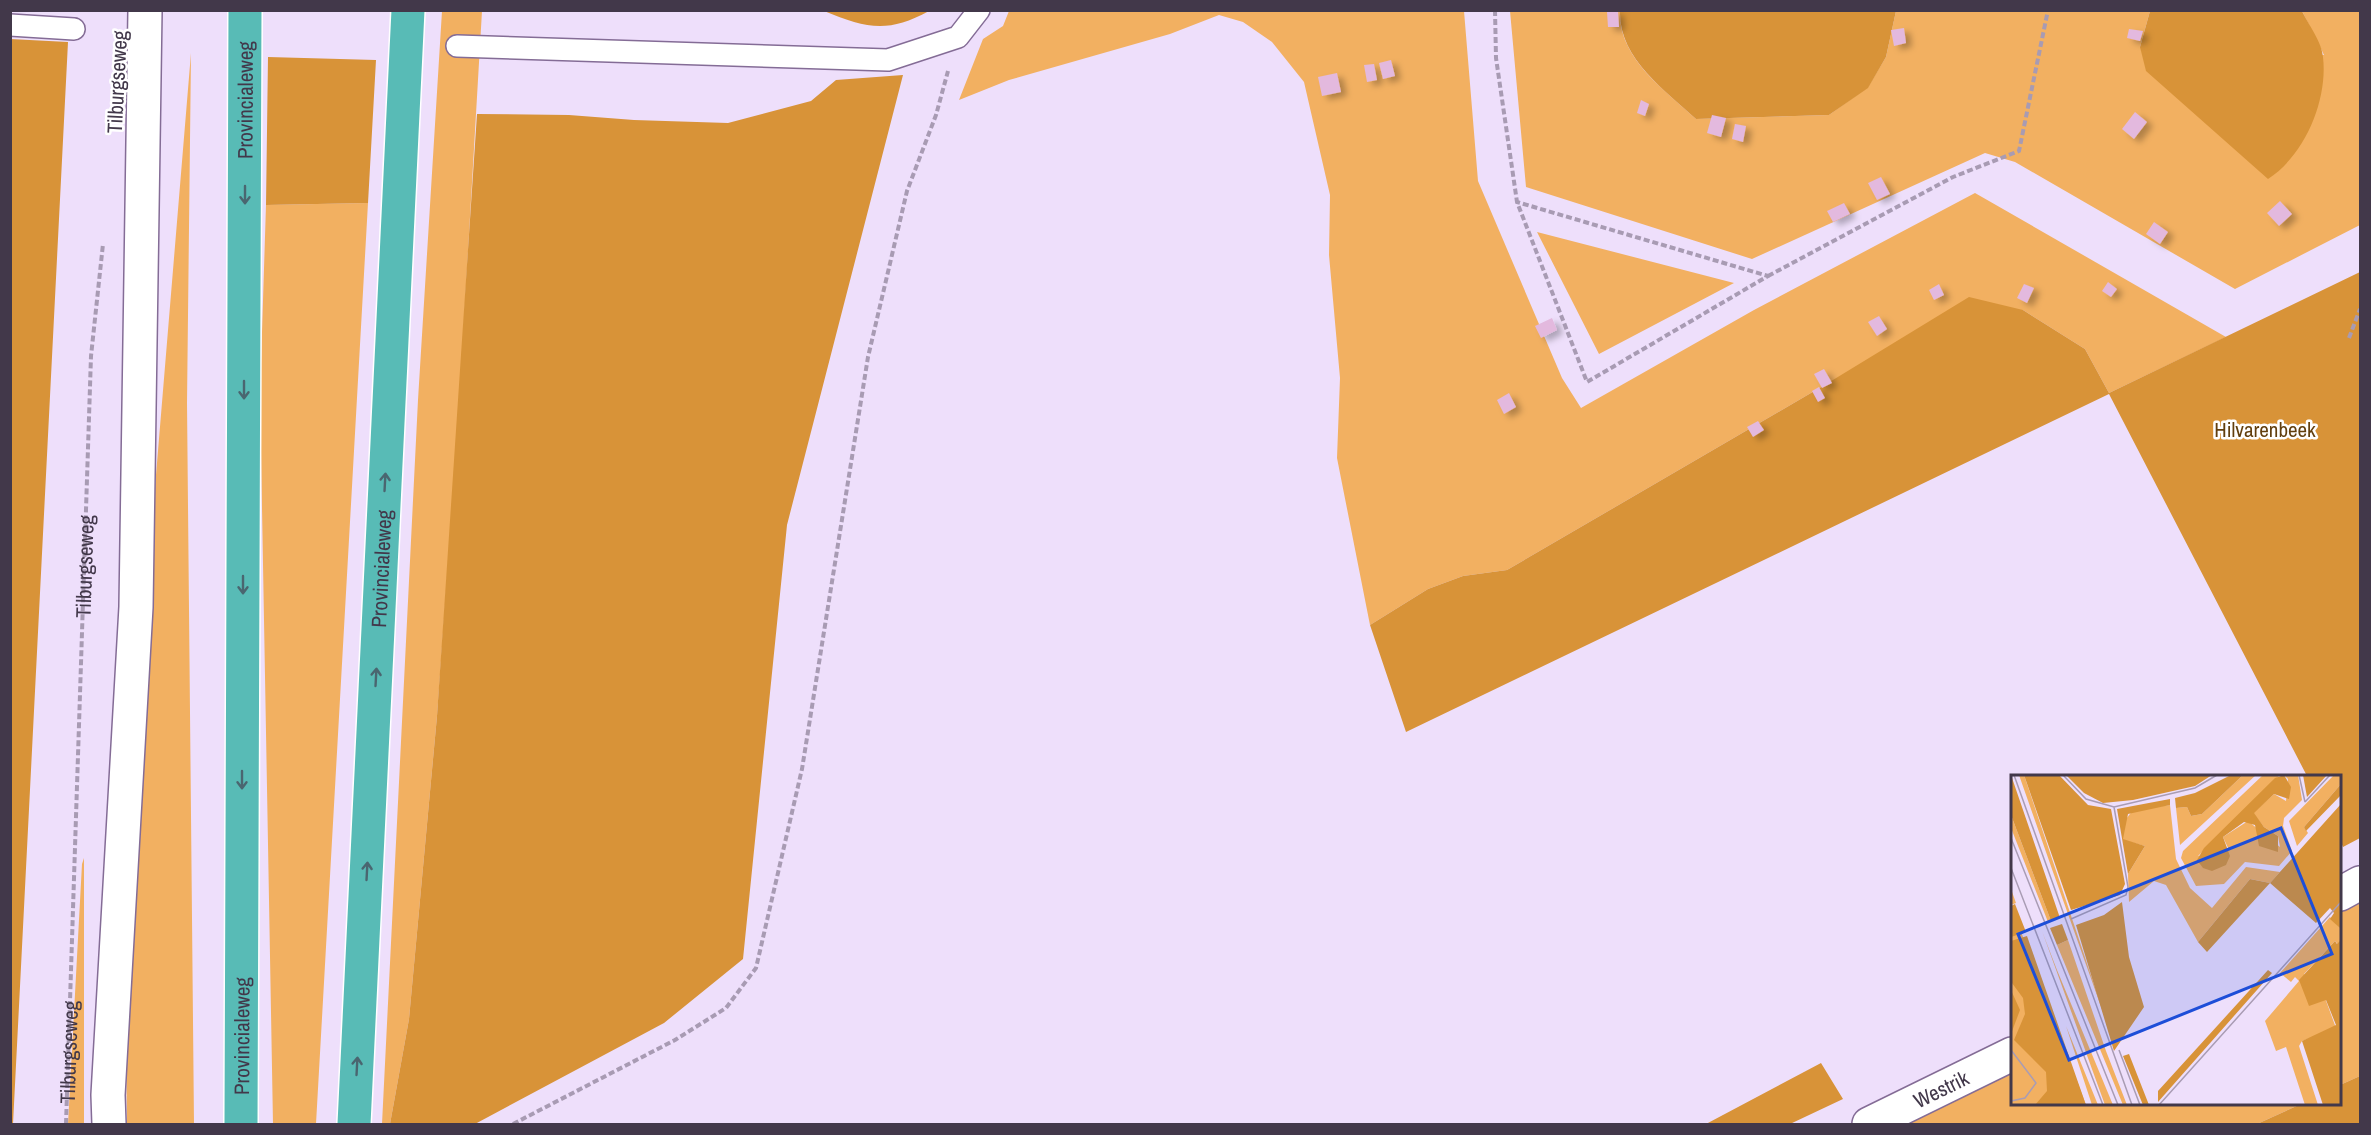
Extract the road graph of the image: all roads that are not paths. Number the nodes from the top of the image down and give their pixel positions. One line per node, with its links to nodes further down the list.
1 (145, 10): 11 (street, Tilburgseweg)
2 (245, 10): 12 (highway, Provincialeweg, one-way to 12)
3 (408, 10): 13 (highway, Provincialeweg, one-way to 3)
4 (979, 10): 7 (lane)
5 (10, 25): 6 (lane)
6 (74, 29)
7 (457, 46)
8 (2361, 883): 9 (street)
9 (2341, 893)
10 (2011, 1055): 14 (street, Westrik)
11 (109, 1125)
12 (241, 1125)
13 (354, 1125)
14 (1869, 1125)

